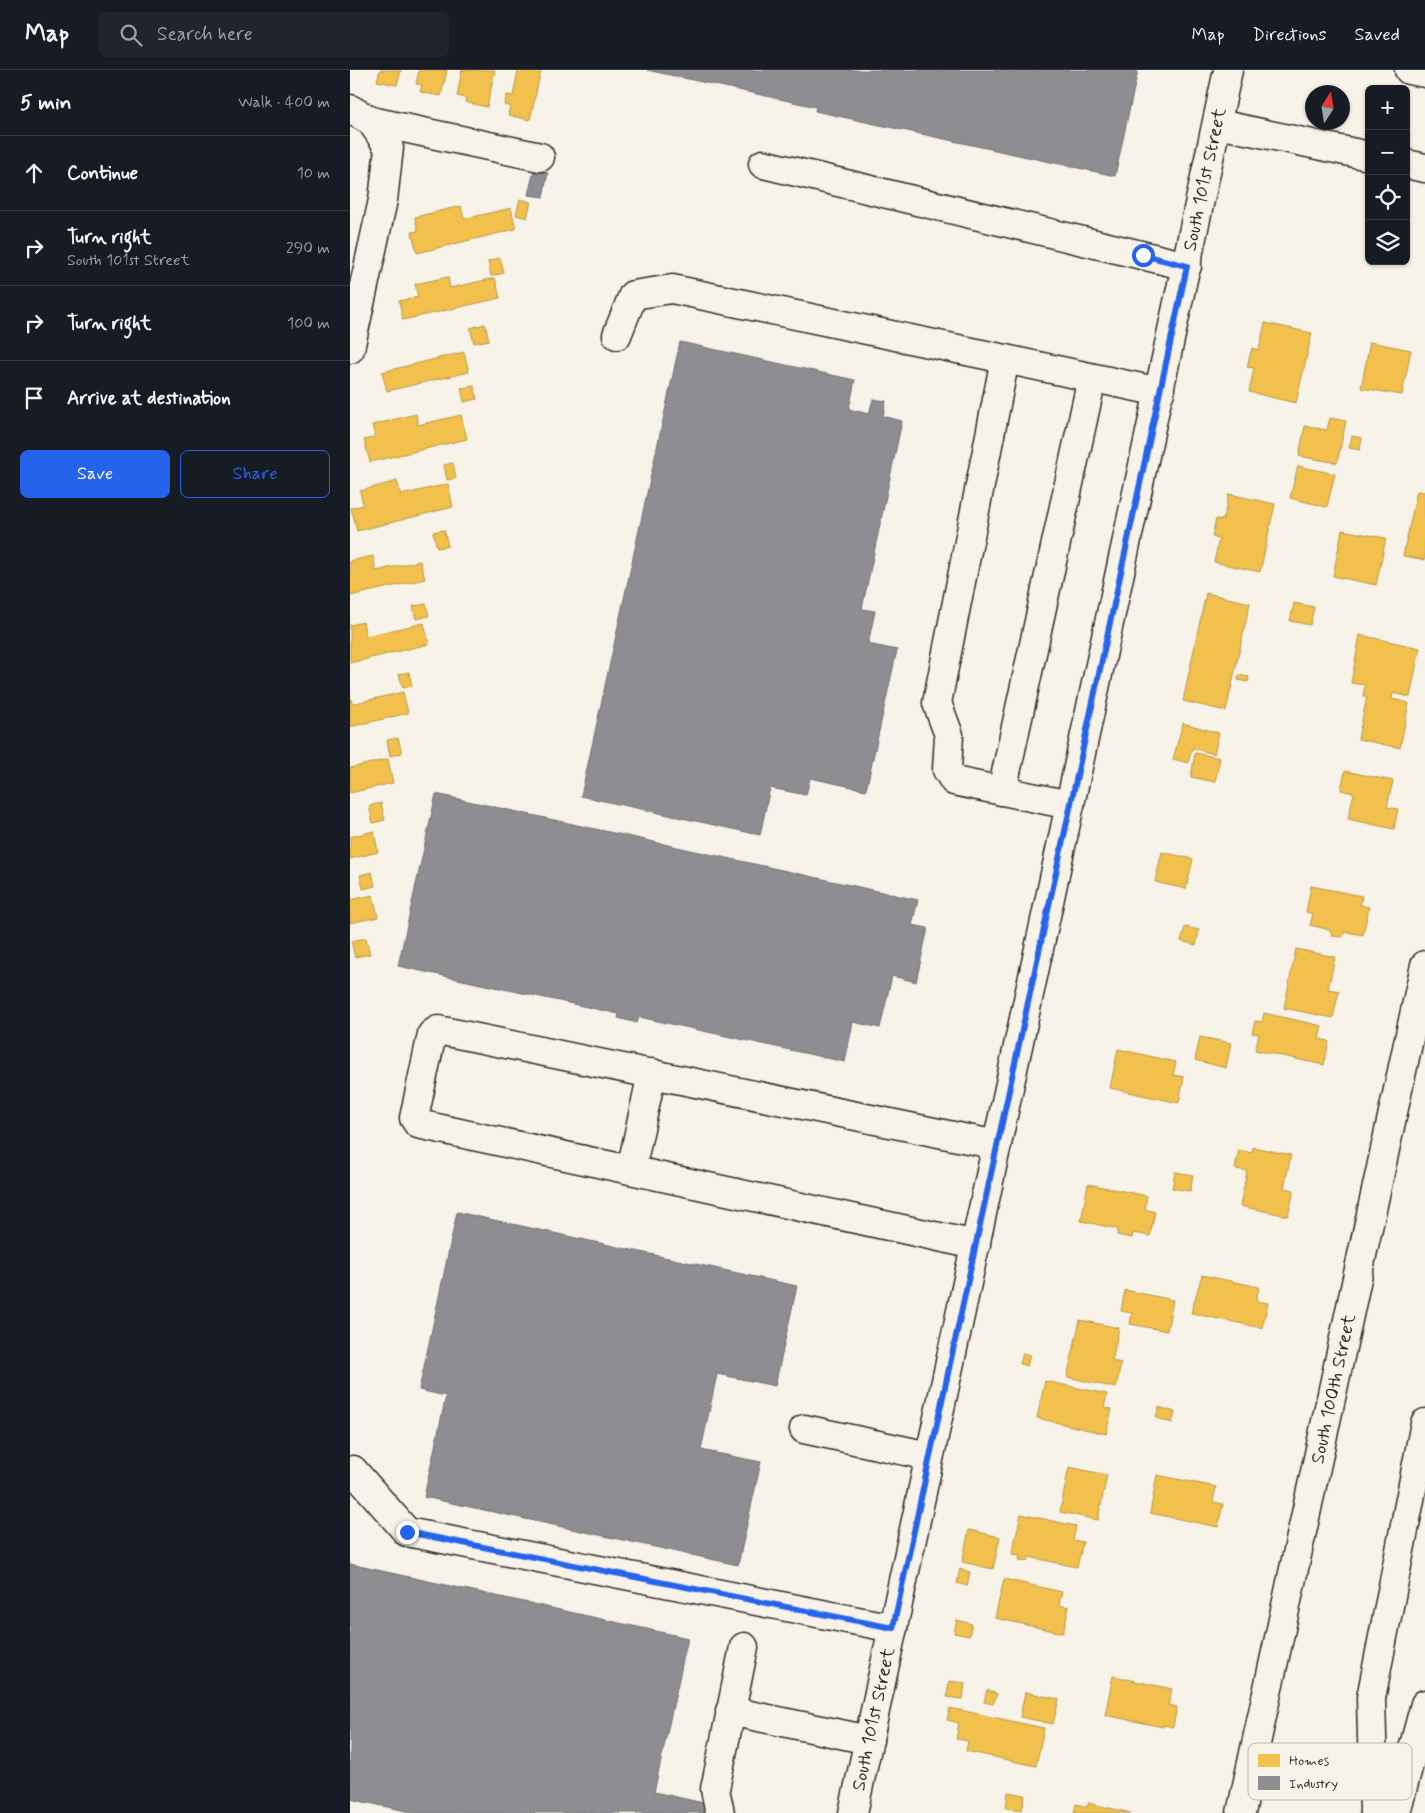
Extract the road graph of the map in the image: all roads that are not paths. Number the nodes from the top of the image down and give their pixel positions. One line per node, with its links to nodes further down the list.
1 (1228, 70): 5 (main road, South 101st Street)
2 (1409, 70): 3 (main road)
3 (1425, 73)
4 (361, 115): 7 (main road); 13 (main road)
5 (1218, 124): 6 (main road); 11 (main road, South 101st Street)
6 (1365, 155)
7 (540, 157)
8 (763, 164): 11 (main road)
9 (1410, 165): 10 (main road)
10 (1425, 168)
11 (1187, 266): 16 (main road, South 101st Street)
12 (617, 335): 14 (main road)
13 (350, 349)
14 (1005, 359): 15 (main road); 17 (main road)
15 (1092, 378): 16 (main road); 17 (main road)
16 (1160, 392): 18 (main road, South 101st Street)
17 (1002, 791): 18 (main road)
18 (1070, 805): 21 (main road, South 101st Street)
19 (1425, 966): 33 (main road, South 100th Street)
20 (652, 1073): 21 (main road); 22 (main road); 22 (main road)
21 (997, 1145): 23 (main road, South 101st Street)
22 (631, 1170): 23 (main road)
23 (976, 1245): 26 (main road, South 101st Street)
24 (1425, 1423): 34 (main road)
25 (804, 1429): 26 (main road)
26 (929, 1456): 28 (main road, South 101st Street)
27 (353, 1470): 28 (main road)
28 (893, 1628): 32 (main road, South 101st Street)
29 (744, 1648): 31 (main road)
30 (1425, 1704): 35 (main road)
31 (730, 1711): 32 (main road); 39 (main road)
32 (869, 1740): 40 (main road, South 101st Street)
33 (1255, 1743)
34 (1372, 1743)
35 (1412, 1753)
36 (1248, 1776): 41 (main road, South 100th Street)
37 (1374, 1800): 42 (main road)
38 (1399, 1800): 43 (main road)
39 (720, 1813)
40 (853, 1813)
41 (1240, 1813)
42 (1374, 1813)
43 (1396, 1813)

